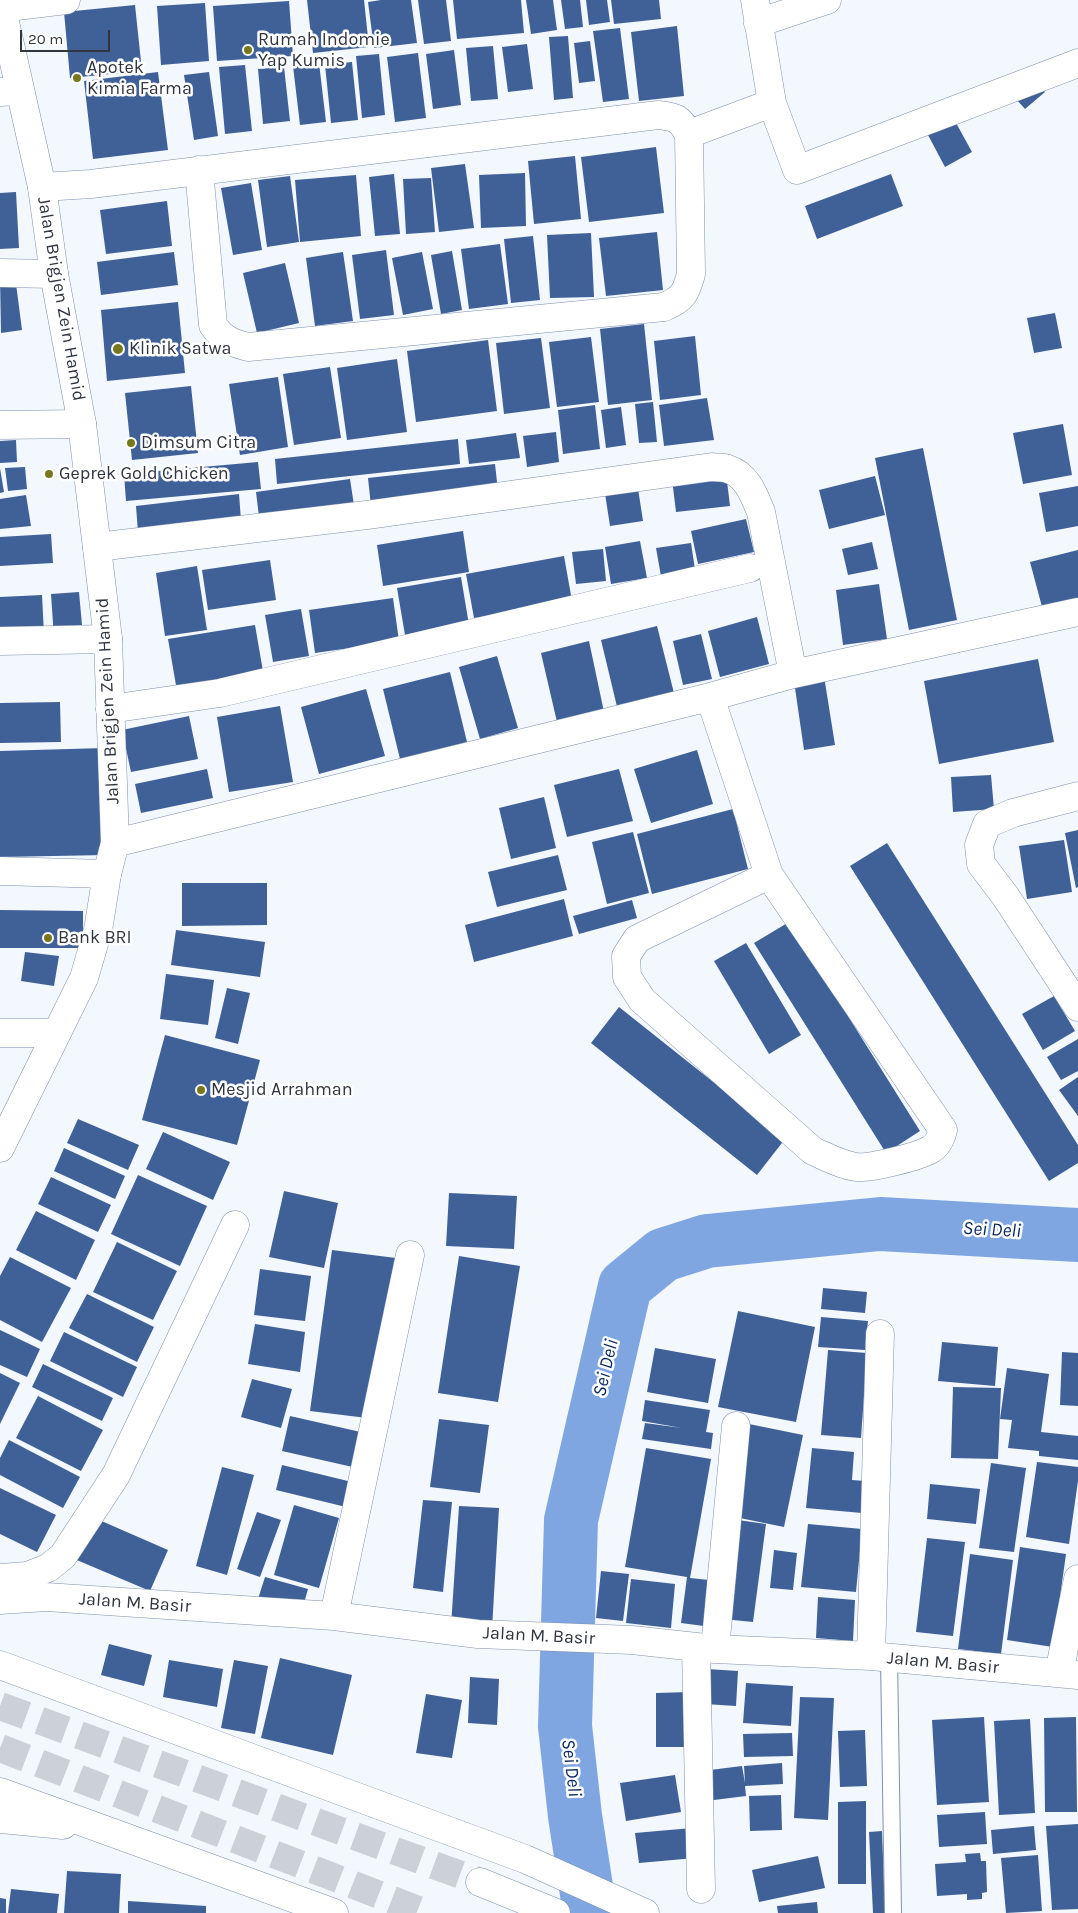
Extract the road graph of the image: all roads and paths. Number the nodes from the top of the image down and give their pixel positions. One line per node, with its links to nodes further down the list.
1 (66, 0): 3 (main road)
2 (827, 0): 4 (main road)
3 (0, 5): 6 (main road, Jalan Brigjen Zein Hamid)
4 (756, 11): 7 (main road)
5 (1078, 64): 7 (main road)
6 (10, 91): 10 (main road, Jalan Brigjen Zein Hamid)
7 (772, 103): 8 (main road)
8 (689, 134): 9 (main road); 9 (main road)
9 (199, 170): 10 (main road)
10 (42, 187): 12 (main road, Jalan Brigjen Zein Hamid)
11 (0, 273): 12 (main road)
12 (54, 274): 13 (main road, Jalan Brigjen Zein Hamid)
13 (82, 424): 14 (main road); 15 (main road, Jalan Brigjen Zein Hamid)
14 (0, 425)
15 (97, 547): 18 (main road, Jalan Brigjen Zein Hamid); 20 (main road)
16 (750, 568): 22 (main road)
17 (1078, 612): 20 (main road)
18 (108, 639): 19 (main road); 22 (main road, Jalan Brigjen Zein Hamid)
19 (0, 641)
20 (794, 674): 21 (main road)
21 (710, 696): 24 (main road); 27 (main road)
22 (110, 709): 24 (main road, Jalan Brigjen Zein Hamid)
23 (1078, 796): 28 (main road)
24 (115, 843): 26 (main road, Jalan Brigjen Zein Hamid)
25 (0, 871): 26 (main road)
26 (107, 874): 30 (main road, Jalan Brigjen Zein Hamid)
27 (769, 875): 27 (main road)
28 (1078, 1007)
29 (0, 1033): 30 (main road)
30 (55, 1034): 31 (main road, Jalan Brigjen Zein Hamid)
31 (0, 1148)
32 (235, 1225): 36 (main road)
33 (410, 1255): 39 (main road)
34 (880, 1334): 42 (main road)
35 (736, 1426): 40 (main road)
36 (0, 1578)
37 (1078, 1579): 45 (main road)
38 (0, 1600): 39 (main road, Jalan M. Basir)
39 (334, 1616): 40 (main road, Jalan M. Basir)
40 (705, 1648): 42 (main road, Jalan M. Basir); 50 (main road)
41 (0, 1657): 44 (main road)
42 (880, 1657): 45 (main road, Jalan M. Basir); 54 (lane)
43 (0, 1665): 44 (main road)
44 (29, 1674): 53 (main road)
45 (1068, 1674)
46 (0, 1792): 48 (main road)
47 (0, 1819): 48 (main road)
48 (114, 1832): 52 (main road)
49 (480, 1882): 51 (main road)
50 (700, 1888)
51 (544, 1908)
52 (334, 1913)
53 (645, 1913)
54 (893, 1913)

